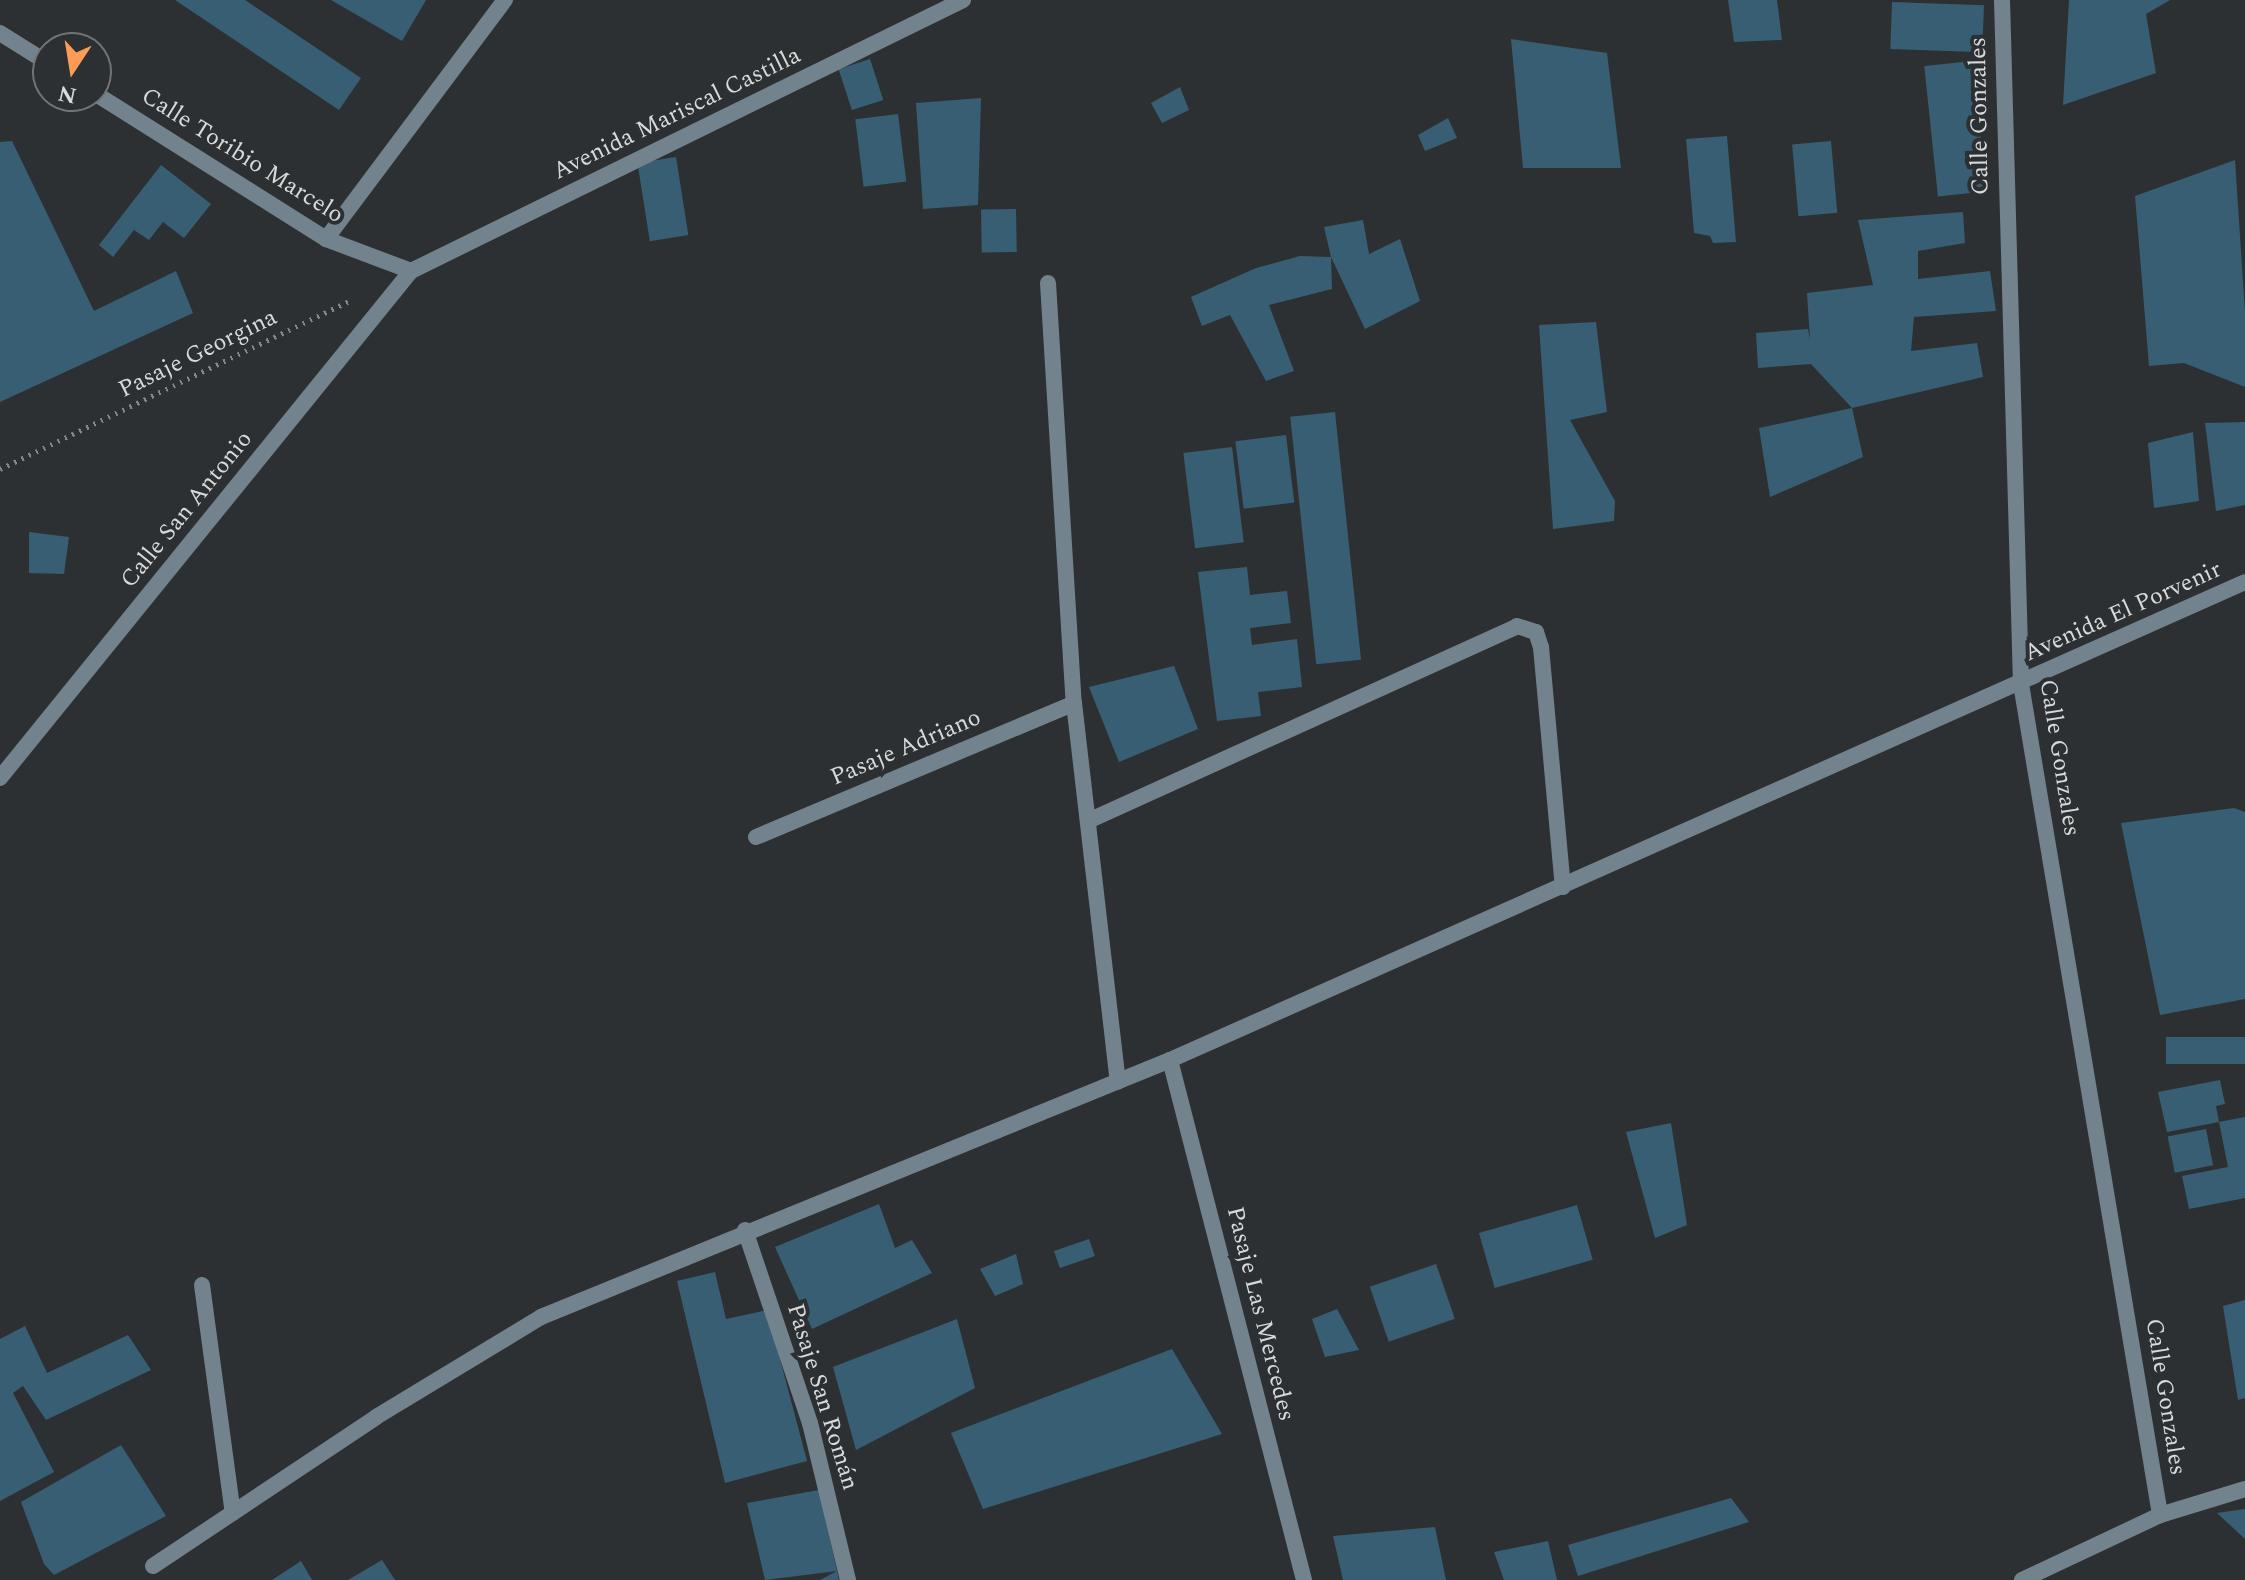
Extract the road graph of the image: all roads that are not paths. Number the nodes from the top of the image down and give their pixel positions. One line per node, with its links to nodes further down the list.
1 (505, 0): 7 (street)
2 (963, 0): 8 (street, Avenida Mariscal Castilla)
3 (2002, 0): 11 (street, Calle Gonzales)
4 (0, 33): 5 (street)
5 (32, 53)
6 (112, 104): 7 (street, Calle Toribio Marcelo)
7 (326, 239): 8 (street, Calle Toribio Marcelo)
8 (411, 271): 13 (street, Calle San Antonio)
9 (1048, 283): 12 (street)
10 (2245, 582): 11 (street, Avenida El Porvenir)
11 (2021, 684): 16 (street, Avenida El Porvenir); 23 (street, Calle Gonzales)
12 (1074, 703): 14 (street); 15 (street, Pasaje Adriano)
13 (0, 778)
14 (1088, 821): 16 (street); 18 (street)
15 (756, 837)
16 (1563, 887): 17 (street, Avenida El Porvenir)
17 (1170, 1060): 18 (street, Avenida El Porvenir); 26 (street, Pasaje Las Mercedes)
18 (1118, 1081): 19 (street, Avenida El Porvenir)
19 (745, 1230): 22 (street, Avenida El Porvenir); 25 (street, Pasaje San Román)
20 (202, 1285): 22 (street)
21 (2245, 1489): 23 (street)
22 (233, 1513): 24 (street, Avenida El Porvenir)
23 (2160, 1515): 27 (street)
24 (153, 1566)
25 (848, 1580)
26 (1304, 1580)
27 (2022, 1580)

